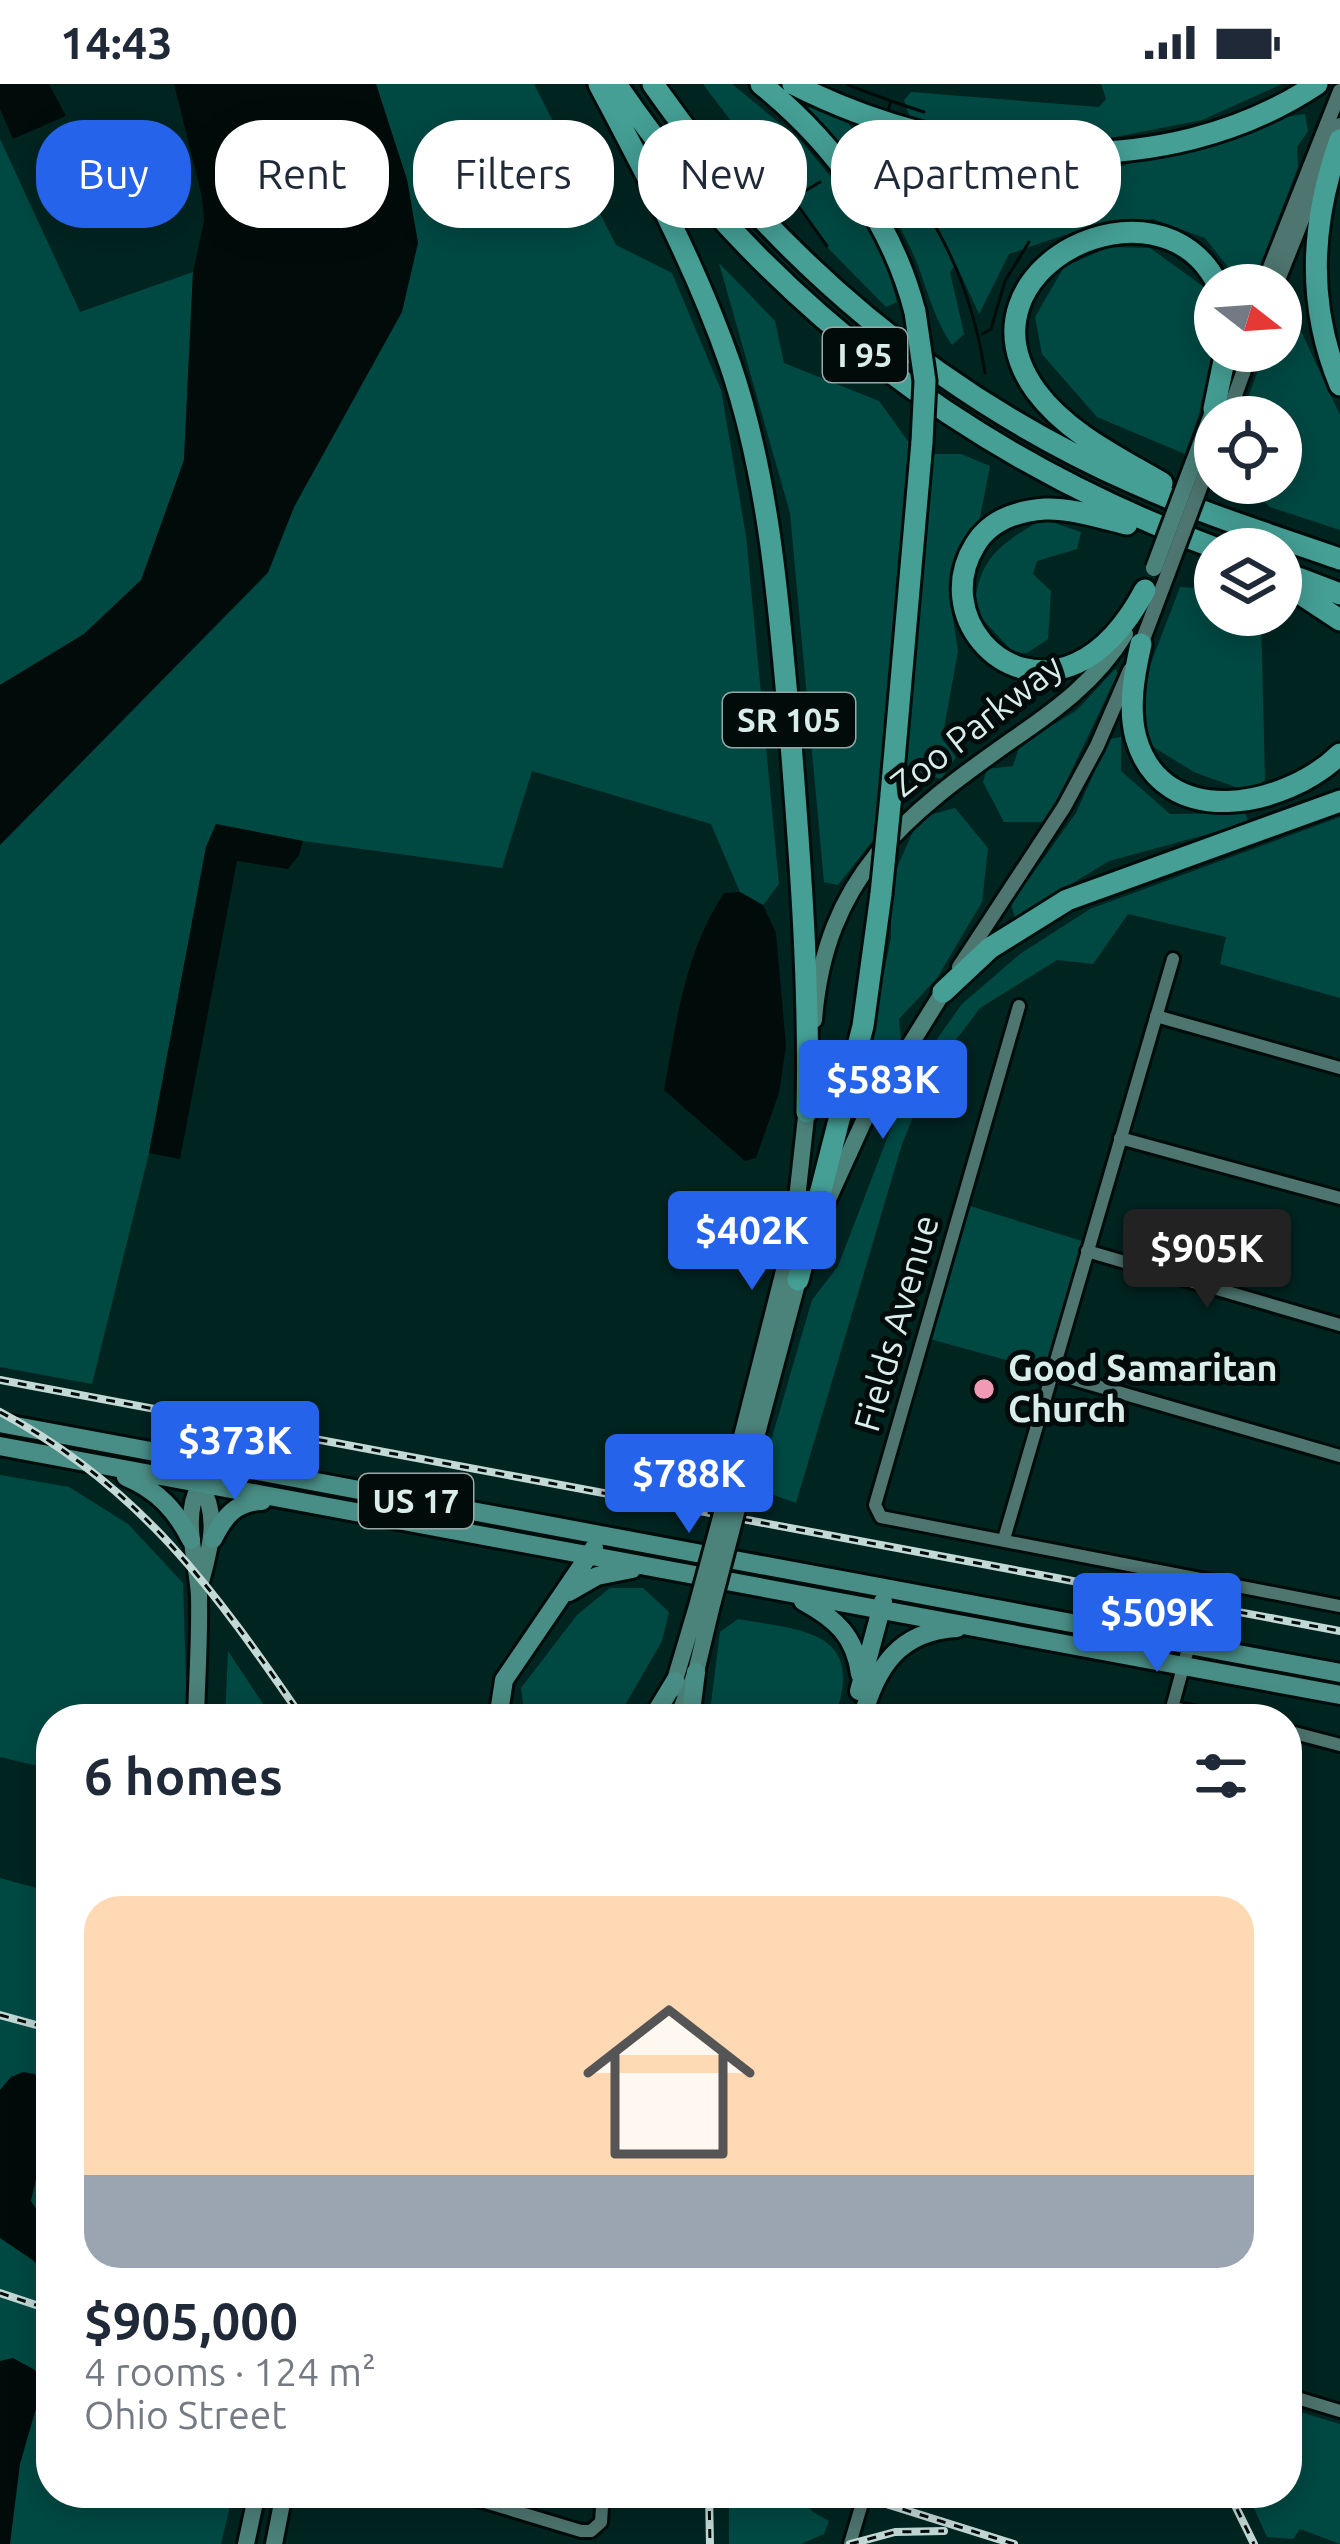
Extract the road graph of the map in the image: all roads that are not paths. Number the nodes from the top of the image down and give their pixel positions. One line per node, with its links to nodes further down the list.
1 (599, 84): 33 (highway, SR 105)
2 (616, 84): 16 (highway, I 95)
3 (653, 84): 15 (highway, I 95)
4 (761, 84): 37 (highway, SR 105, bridge)
5 (793, 84): 6 (highway)
6 (1317, 84)
7 (1340, 92): 11 (street)
8 (1340, 125): 12 (street)
9 (1340, 140): 13 (highway)
10 (1203, 264): 15 (highway)
11 (1270, 264)
12 (1284, 264)
13 (1340, 386)
14 (1194, 483): 19 (main road, Zoo Parkway, bridge)
15 (1225, 519): 18 (highway, I 95)
16 (1185, 537): 17 (highway, I 95); 21 (highway)
17 (1194, 540)
18 (1340, 559)
19 (1161, 570): 21 (main road, Zoo Parkway); 25 (street, Zoo Parkway)
20 (1302, 583): 23 (highway)
21 (1145, 590): 33 (main road, Zoo Parkway)
22 (1302, 592): 24 (highway)
23 (1340, 594)
24 (1340, 620)
25 (1141, 644): 26 (highway); 29 (street, Zoo Parkway)
26 (1340, 754)
27 (1340, 801): 29 (highway)
28 (1173, 959): 31 (street)
29 (943, 992): 37 (main road, Zoo Parkway)
30 (1019, 1006): 50 (street, Fields Avenue)
31 (1156, 1016): 32 (street); 34 (street)
32 (1340, 1068)
33 (807, 1112): 46 (main road, Zoo Parkway / SR 105)
34 (1120, 1138): 35 (street); 36 (street)
35 (1340, 1198)
36 (1087, 1251): 38 (street); 39 (street)
37 (798, 1280): 46 (main road, Zoo Parkway / SR 105)
38 (1340, 1325)
39 (1052, 1373): 43 (street); 50 (street)
40 (0, 1423): 42 (main road, US 17)
41 (0, 1446): 44 (main road, US 17)
42 (170, 1455): 45 (main road, US 17); 47 (main road)
43 (1340, 1456)
44 (94, 1463): 47 (main road, US 17); 51 (main road)
45 (232, 1467): 47 (main road); 49 (main road, US 17)
46 (738, 1481): 60 (main road, Zoo Parkway / SR 105, bridge)
47 (200, 1484): 48 (main road, US 17); 51 (main road); 52 (main road)
48 (293, 1501): 52 (main road); 53 (main road, US 17)
49 (600, 1536): 53 (main road); 55 (main road, US 17)
50 (1004, 1539): 59 (street)
51 (191, 1540): 57 (main road)
52 (213, 1540): 57 (main road)
53 (590, 1556): 54 (main road, US 17); 58 (main road)
54 (646, 1566): 56 (main road, US 17); 58 (main road)
55 (892, 1589): 61 (main road); 63 (main road, US 17)
56 (787, 1592): 61 (main road, US 17); 67 (main road)
57 (199, 1595): 69 (main road)
58 (566, 1595): 70 (main road)
59 (1340, 1606)
60 (704, 1608): 64 (main road, Zoo Parkway / SR 105); 66 (main road, Zoo Parkway / SR 105)
61 (887, 1610): 62 (main road, US 17); 67 (main road)
62 (978, 1627): 63 (main road, US 17); 67 (main road)
63 (1187, 1655): 65 (main road, US 17); 68 (main road, US 17); 77 (street)
64 (695, 1672): 73 (main road, Zoo Parkway / SR 105); 74 (main road)
65 (1340, 1673)
66 (675, 1681): 71 (main road); 72 (main road, Zoo Parkway / SR 105)
67 (865, 1688): 75 (main road); 76 (main road)
68 (1340, 1695)
69 (196, 1704)
70 (500, 1704)
71 (661, 1704)
72 (667, 1704)
73 (683, 1704)
74 (692, 1704)
75 (858, 1704)
76 (863, 1704)
77 (1173, 1704)
78 (1302, 1735): 79 (street)
79 (1340, 1745)
80 (1302, 2400): 81 (street)
81 (1340, 2411)
82 (254, 2508): 87 (main road)
83 (281, 2508): 88 (main road)
84 (505, 2508): 85 (street)
85 (604, 2508)
86 (861, 2508): 89 (street)
87 (246, 2544)
88 (274, 2544)
89 (850, 2544)

